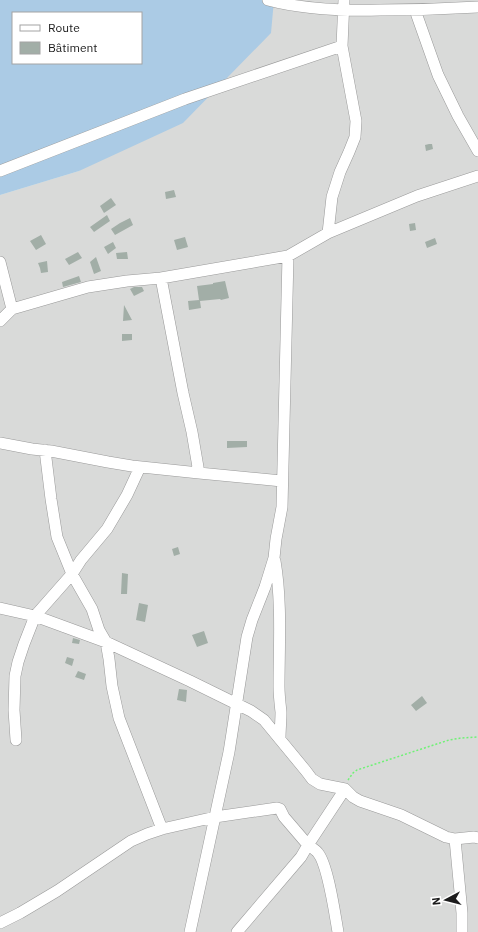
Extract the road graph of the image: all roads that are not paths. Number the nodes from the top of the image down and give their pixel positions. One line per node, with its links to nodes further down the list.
1 (268, 0): 2 (street)
2 (344, 5): 4 (street); 5 (street)
3 (478, 7): 4 (street)
4 (415, 10): 6 (street)
5 (342, 46): 7 (street); 9 (street)
6 (478, 151)
7 (0, 171)
8 (478, 176): 9 (street)
9 (328, 233): 10 (street)
10 (288, 256): 12 (street); 19 (street)
11 (0, 262): 13 (street)
12 (161, 278): 13 (street); 18 (street)
13 (12, 309): 14 (street)
14 (0, 322)
15 (0, 443): 16 (street)
16 (45, 450): 17 (street); 21 (street)
17 (140, 467): 18 (street); 21 (street)
18 (199, 473): 19 (street)
19 (282, 481): 20 (street)
20 (274, 558): 25 (street); 27 (street)
21 (72, 574): 23 (street); 24 (street)
22 (0, 608): 23 (street)
23 (35, 616): 24 (street); 26 (street)
24 (106, 642): 25 (street); 30 (street)
25 (237, 703): 27 (street); 29 (street)
26 (16, 740)
27 (280, 740): 28 (street)
28 (345, 788): 32 (street); 33 (street)
29 (215, 817): 30 (street); 33 (street); 35 (street)
30 (162, 829): 34 (street)
31 (478, 838): 32 (street)
32 (455, 839): 38 (street)
33 (308, 846): 36 (street); 37 (street)
34 (0, 923)
35 (190, 932)
36 (237, 932)
37 (338, 932)
38 (462, 932)

